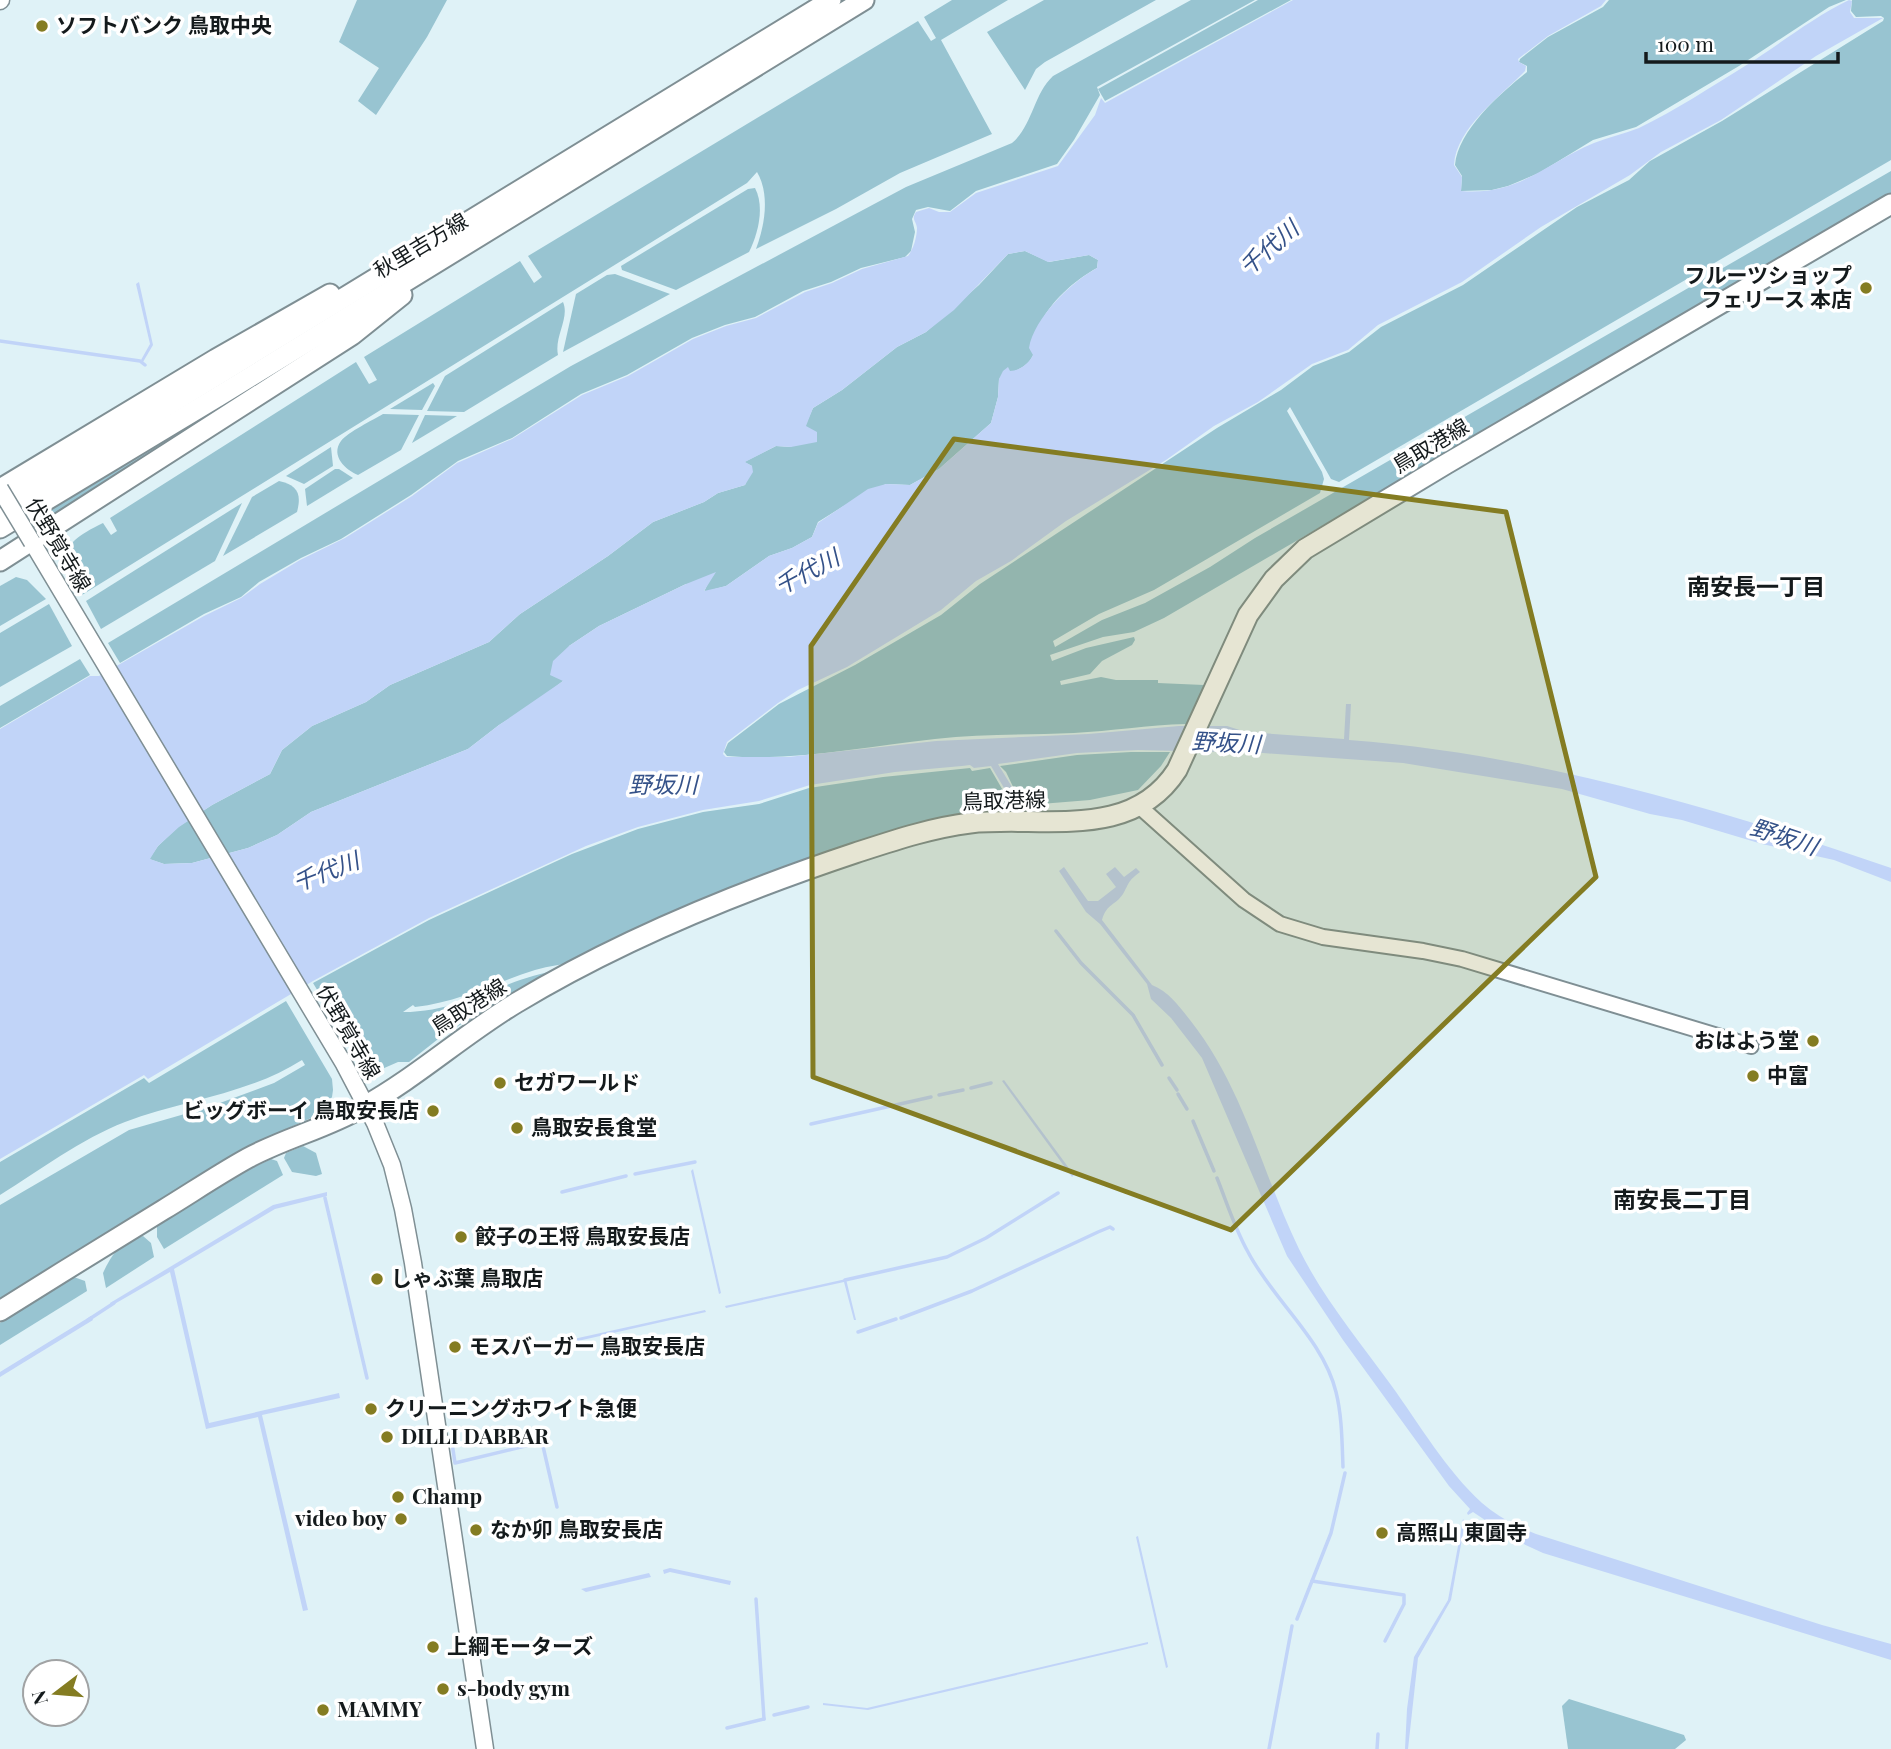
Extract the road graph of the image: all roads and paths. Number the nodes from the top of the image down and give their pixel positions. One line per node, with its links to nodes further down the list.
1 (831, 0): 5 (main road, 秋里吉方線)
2 (864, 0): 4 (main road, 秋里吉方線)
3 (1891, 204): 11 (main road, 鳥取港線)
4 (457, 250): 8 (main road, 秋里吉方線); 9 (main road)
5 (409, 260): 6 (main road); 7 (main road, 秋里吉方線)
6 (0, 489): 9 (main road, 伏野覚寺線, bridge)
7 (0, 508)
8 (0, 528)
9 (32, 542): 10 (main road); 13 (main road, 伏野覚寺線)
10 (0, 561)
11 (1139, 806): 12 (street); 13 (main road, 鳥取港線)
12 (1751, 1046)
13 (366, 1105): 14 (main road, 鳥取港線); 15 (main road, 伏野覚寺線)
14 (0, 1311)
15 (485, 1749)

